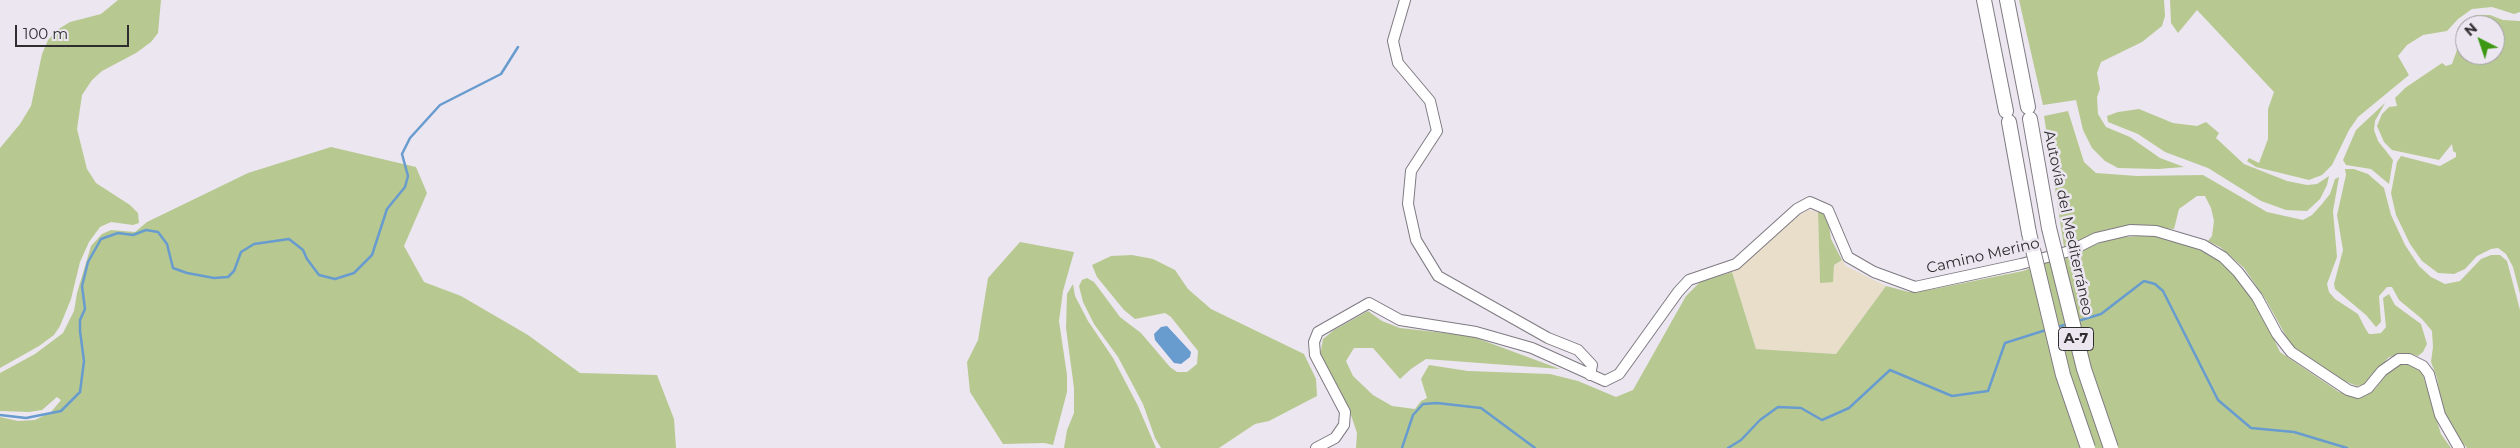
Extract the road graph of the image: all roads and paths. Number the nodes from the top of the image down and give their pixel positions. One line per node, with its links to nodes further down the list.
1 (1404, 0): 4 (street)
2 (1984, 0): 6 (highway, A-7, bridge)
3 (2007, 0): 7 (highway, Autovía del Mediterráneo / A-7, bridge)
4 (1590, 375): 5 (street, Camino Merino); 8 (street, Camino Merino)
5 (1316, 448)
6 (2088, 448)
7 (2111, 448)
8 (2459, 448)

